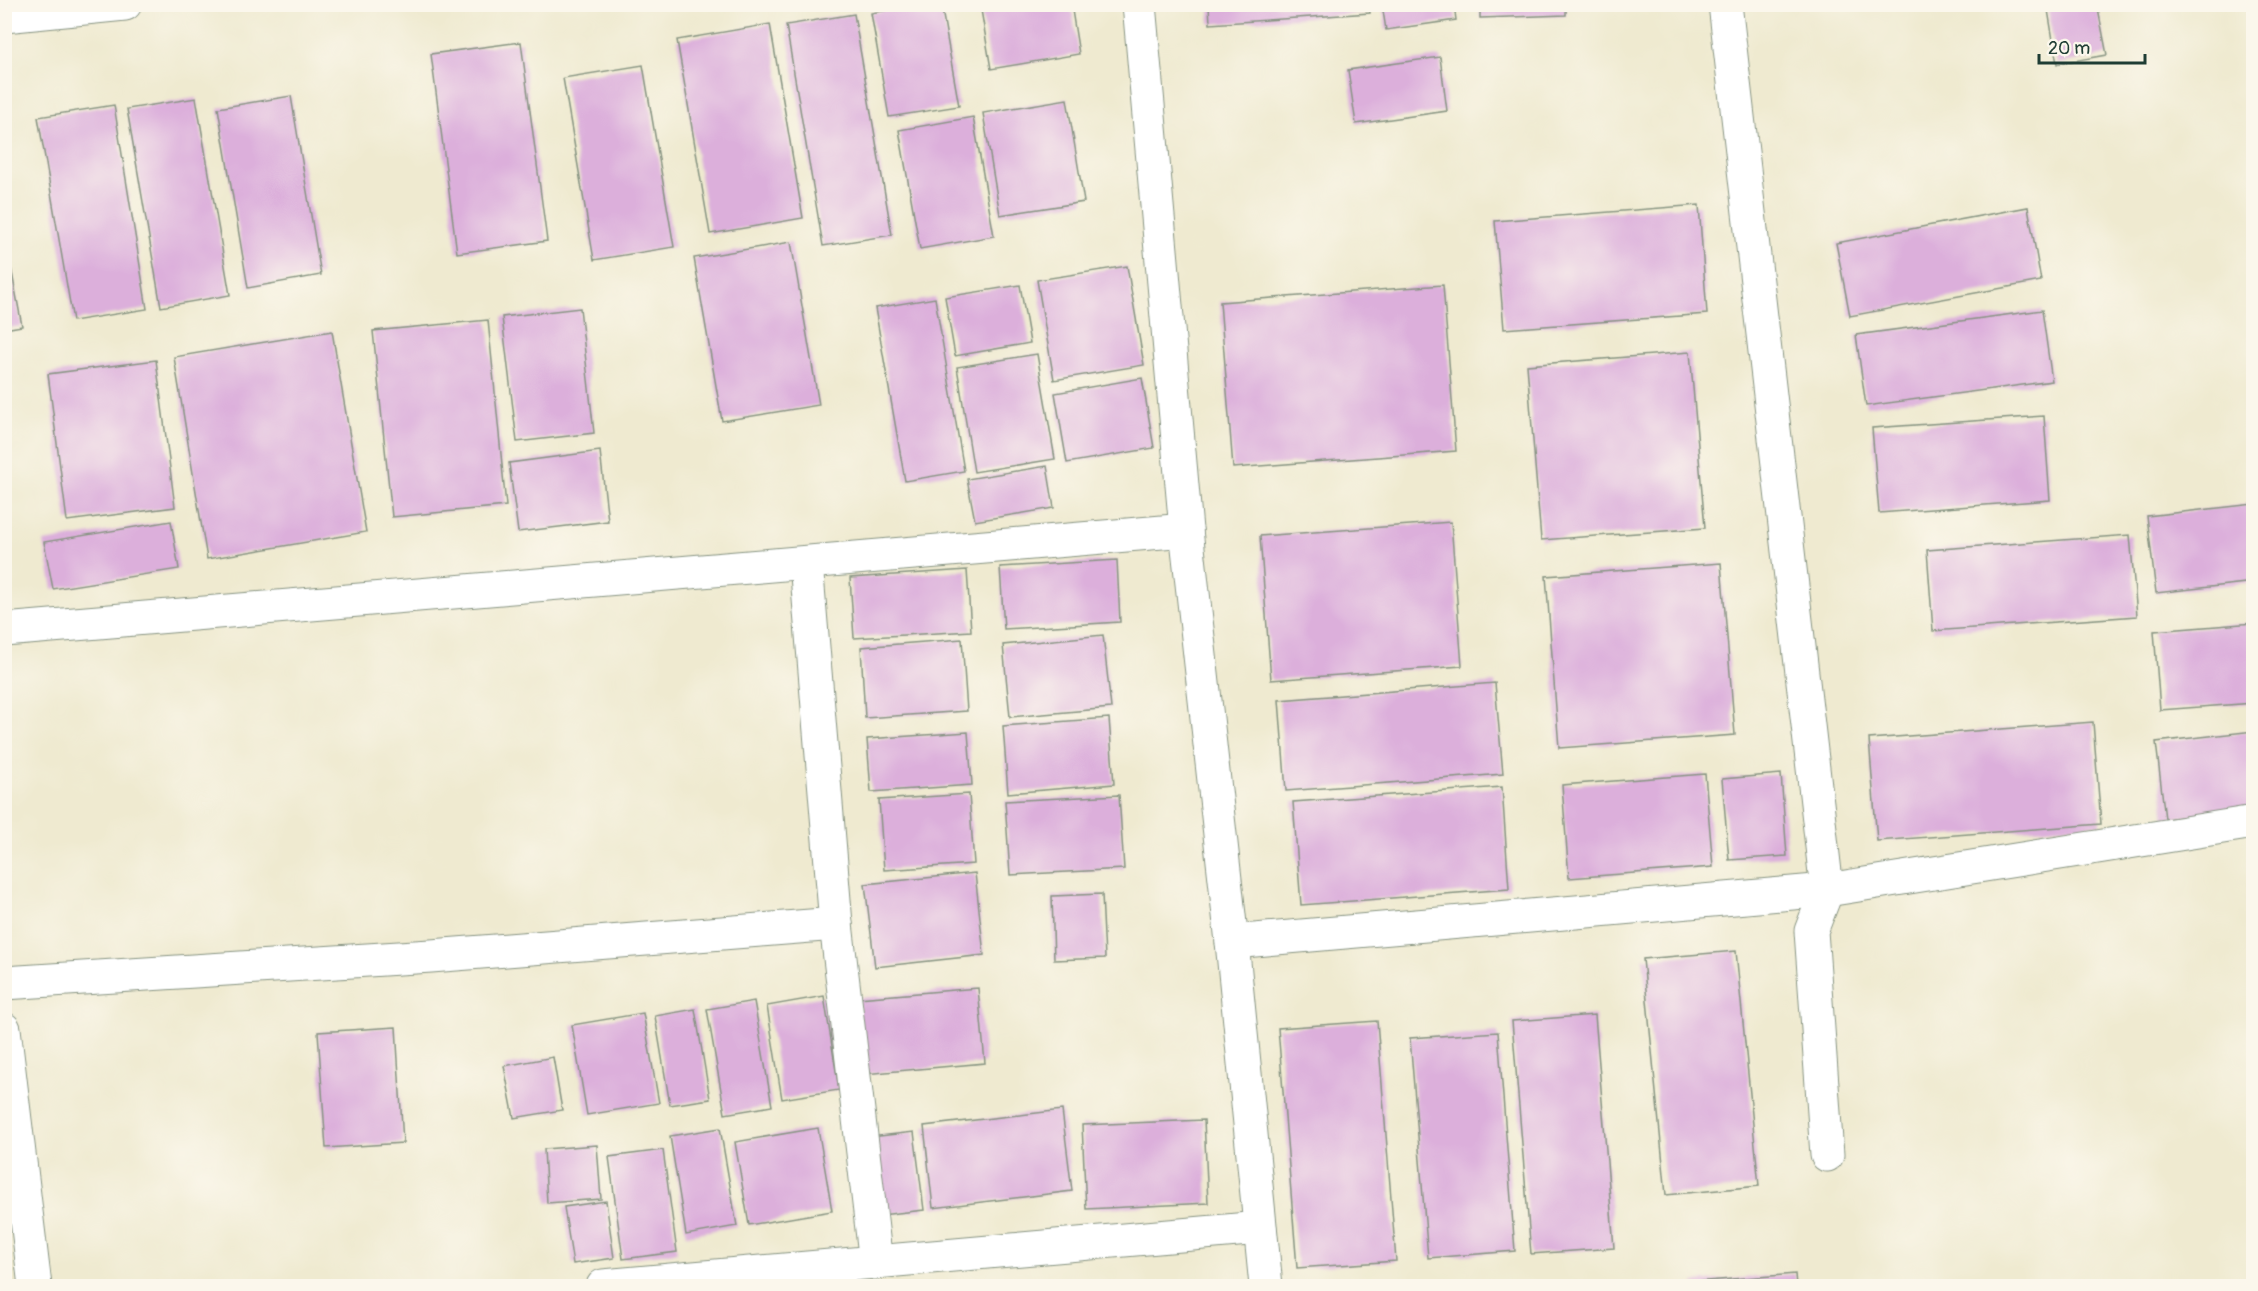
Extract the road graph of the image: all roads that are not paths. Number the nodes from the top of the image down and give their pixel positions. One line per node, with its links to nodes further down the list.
1 (125, 4): 4 (street)
2 (1139, 4): 5 (street)
3 (1725, 4): 9 (street)
4 (4, 16)
5 (1186, 530): 6 (street); 11 (street)
6 (806, 563): 7 (street); 10 (street)
7 (4, 630)
8 (2253, 822): 9 (street)
9 (1827, 890): 11 (street); 14 (street)
10 (836, 924): 12 (street); 16 (street)
11 (1232, 942): 15 (street)
12 (4, 983)
13 (4, 1029): 17 (street)
14 (1827, 1155)
15 (1260, 1228): 16 (street); 19 (street)
16 (876, 1263): 18 (street)
17 (35, 1287)
18 (603, 1287)
19 (1266, 1287)

